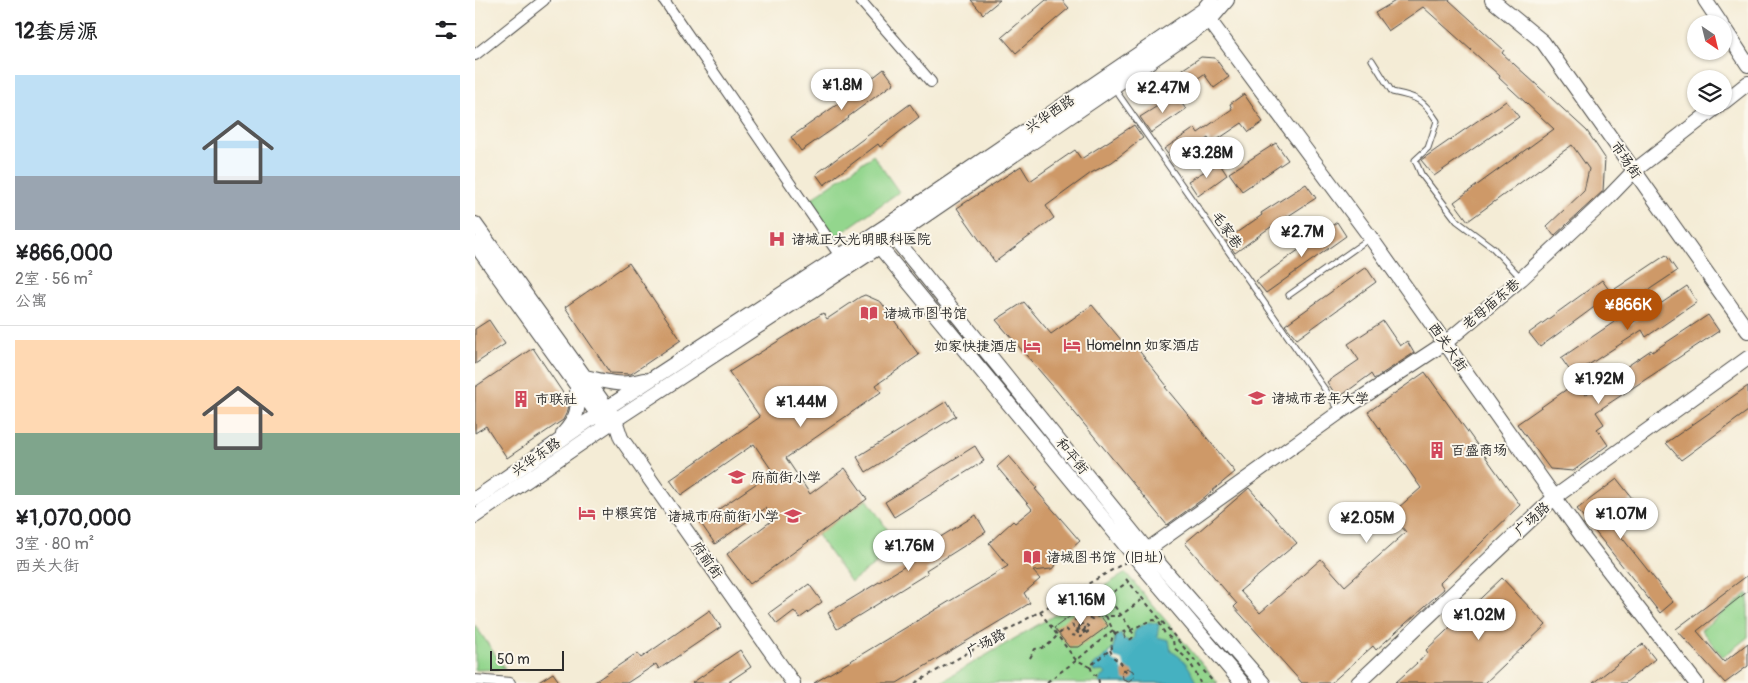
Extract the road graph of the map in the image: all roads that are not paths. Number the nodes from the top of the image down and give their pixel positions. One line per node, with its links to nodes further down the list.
1 (543, 0): 10 (street)
2 (664, 0): 24 (street)
3 (861, 0): 13 (street)
4 (1227, 0): 7 (street)
5 (1492, 0): 18 (street, 市场街)
6 (1705, 0): 8 (street)
7 (1205, 8): 15 (street); 20 (street, 兴华西路); 21 (street, 西关大街)
8 (1715, 15)
9 (1733, 42): 12 (street)
10 (475, 55)
11 (1372, 60): 25 (lane)
12 (1748, 65)
13 (931, 82)
14 (1748, 83): 16 (street)
15 (1113, 87): 20 (street); 32 (lane, 毛家巷)
16 (1732, 96)
17 (1706, 115): 18 (street, 老母庙东巷)
18 (1634, 171): 25 (street, 老母庙东巷); 27 (street, 市场街)
19 (475, 224): 31 (street, 府前街)
20 (890, 231): 22 (street); 38 (street, 和平街)
21 (1370, 238): 26 (lane); 28 (street, 西关大街)
22 (875, 241): 24 (street); 33 (street); 42 (street, 和平街)
23 (475, 244): 31 (street, 府前街)
24 (840, 256): 30 (street)
25 (1521, 278): 28 (street, 老母庙东巷)
26 (1289, 295)
27 (1748, 331)
28 (1445, 343): 32 (street, 老母庙东巷); 35 (street, 西关大街)
29 (1748, 358): 35 (street, 广场路)
30 (657, 376): 31 (street); 33 (street)
31 (581, 380): 33 (street, 府前街); 34 (street)
32 (1341, 412): 38 (street, 老母庙东巷)
33 (607, 417): 34 (street, 兴华东路); 37 (street); 41 (street, 府前街)
34 (552, 446): 36 (street, 兴华东路)
35 (1555, 497): 44 (street, 广场路); 45 (street, 西关大街)
36 (475, 499)
37 (475, 516)
38 (1147, 550): 43 (street, 和平街)
39 (475, 680): 40 (street)
40 (510, 683)
41 (793, 683)
42 (1242, 683)
43 (1263, 683)
44 (1358, 683)
45 (1696, 683)

